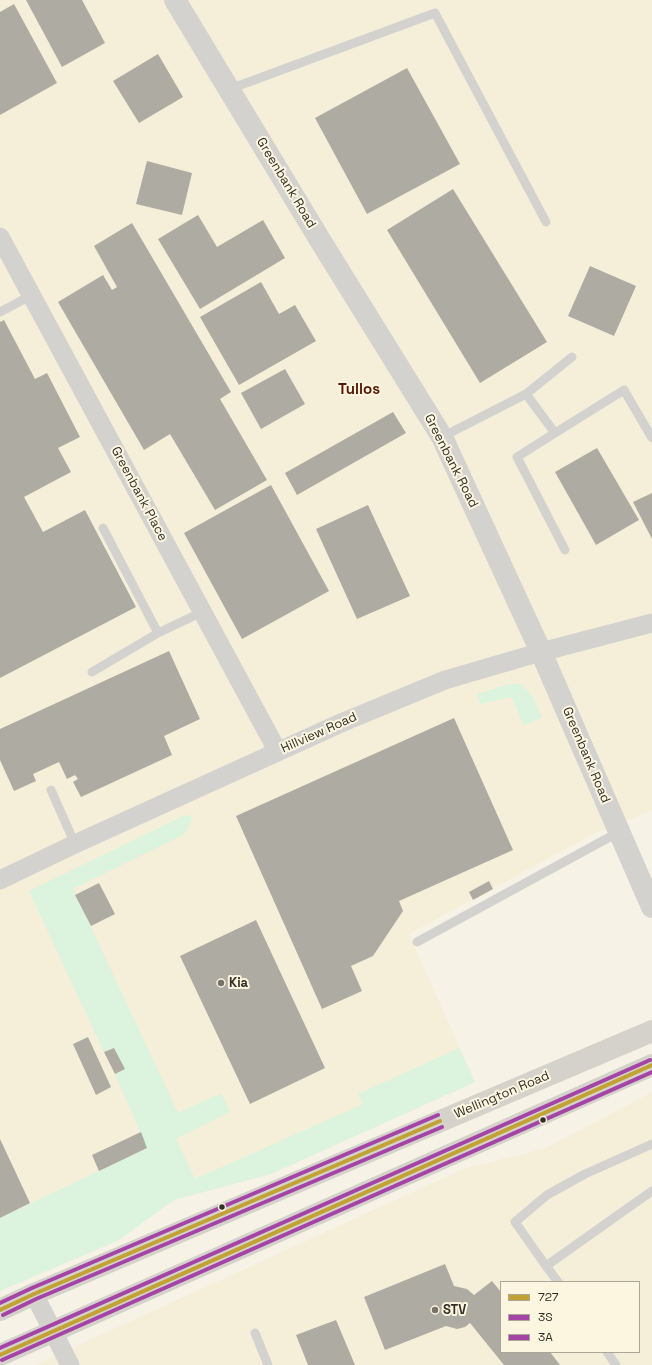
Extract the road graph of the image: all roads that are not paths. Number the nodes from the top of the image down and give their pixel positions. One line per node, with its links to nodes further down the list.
1 (175, 0): 2 (street, Greenbank Road)
2 (230, 89): 3 (lane); 10 (street, Greenbank Road)
3 (546, 222)
4 (0, 237): 5 (street, Greenbank Place)
5 (32, 295): 6 (lane); 14 (street, Greenbank Place)
6 (0, 312)
7 (572, 357): 8 (lane)
8 (526, 394): 9 (lane); 10 (lane)
9 (555, 433): 11 (lane); 13 (lane)
10 (442, 438): 17 (street, Greenbank Road)
11 (652, 438)
12 (103, 528): 16 (lane)
13 (565, 550)
14 (202, 612): 16 (lane); 19 (street, Greenbank Place)
15 (652, 623): 17 (street, Hillview Road)
16 (158, 633): 18 (lane)
17 (541, 652): 19 (street, Hillview Road); 21 (street, Greenbank Road)
18 (92, 672)
19 (278, 752): 22 (street, Hillview Road)
20 (51, 790): 22 (lane)
21 (619, 832): 24 (street, Greenbank Road); 25 (lane)
22 (75, 844): 23 (street, Hillview Road)
23 (0, 880)
24 (652, 907)
25 (417, 942)
26 (652, 1031): 32 (main road, Wellington Road)
27 (652, 1065): 34 (main road)
28 (652, 1144): 30 (lane)
29 (652, 1191): 30 (lane)
30 (546, 1266): 31 (lane)
31 (557, 1281)
32 (34, 1294): 33 (main road, Wellington Road); 34 (street)
33 (0, 1310)
34 (53, 1331): 37 (main road); 38 (street)
35 (255, 1334): 39 (lane)
36 (608, 1353): 40 (lane)
37 (0, 1355)
38 (70, 1365)
39 (268, 1365)
40 (616, 1365)

